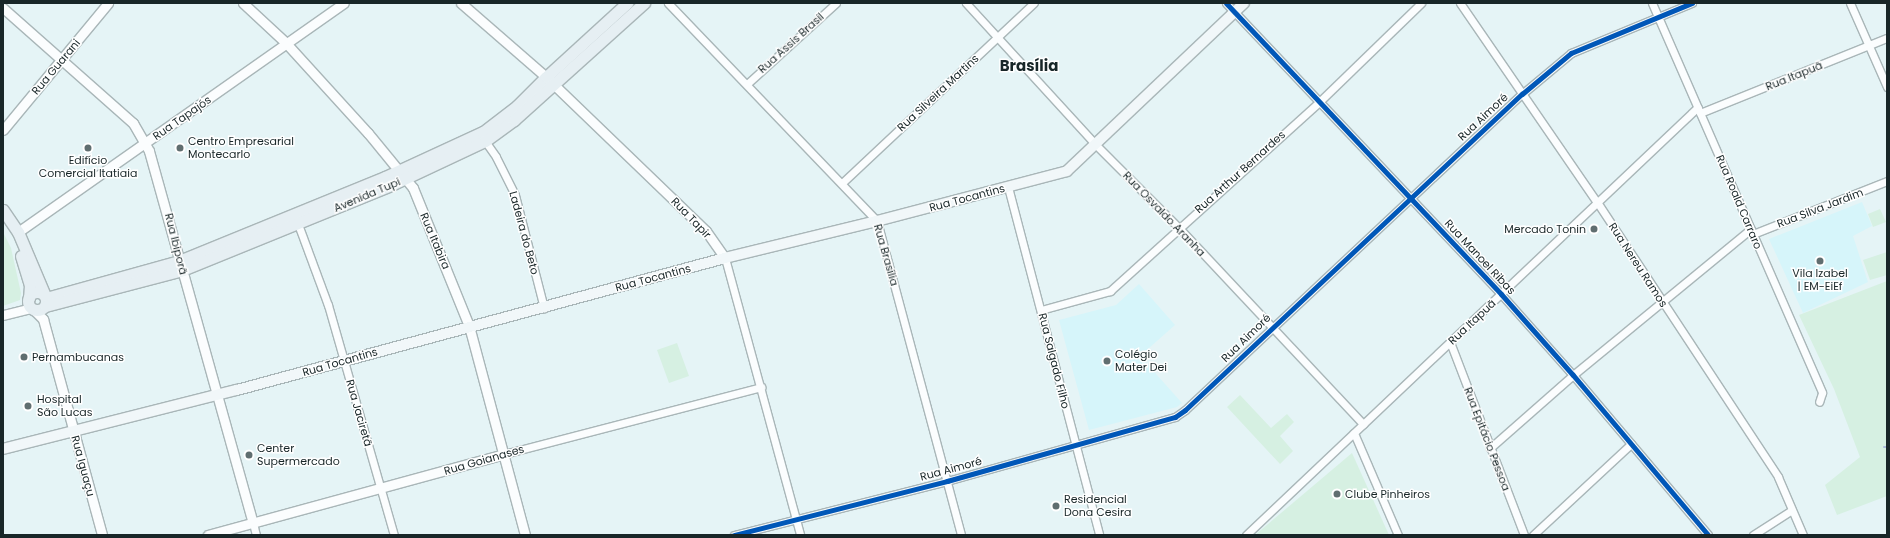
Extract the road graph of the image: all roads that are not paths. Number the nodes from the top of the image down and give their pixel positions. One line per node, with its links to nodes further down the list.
1 (108, 3): 25 (street, Rua Guarani)
2 (243, 3): 23 (street, Rua Itabira)
3 (344, 3): 23 (street, Rua Tapajós)
4 (461, 3): 26 (street, Rua Tapir)
5 (627, 3): 26 (main road, Avenida Tupi)
6 (644, 3): 26 (main road, Avenida Tupi)
7 (668, 3): 27 (street, Rua Brasília)
8 (836, 3): 27 (street, Rua Assis Brasil)
9 (966, 3): 21 (street, Rua Osvaldo Aranha)
10 (1034, 3): 21 (street, Rua Silveira Martins)
11 (1226, 3): 19 (street, Rua Manoel Ribas)
12 (1244, 3): 19 (main road, Rua Tocantins)
13 (1421, 3): 30 (street, Rua Arthur Bernardes)
14 (1460, 3): 29 (street, Rua Nereu Ramos)
15 (1652, 3): 20 (street, Rua Roald Carraro)
16 (1692, 3): 20 (street, Rua Aimoré)
17 (1850, 3): 24 (street)
18 (3, 8): 25 (street, Rua Ibiporã)
19 (1234, 12): 30 (street, Rua Manoel Ribas); 35 (main road, Rua Tocantins)
20 (1658, 17): 29 (street, Rua Aimoré); 31 (street, Rua Roald Carraro)
21 (998, 36): 35 (street, Rua Osvaldo Aranha); 38 (street, Rua Silveira Martins)
22 (1887, 38): 24 (street, Rua Itapuã)
23 (286, 43): 34 (street, Rua Tapajós); 36 (street, Rua Itabira)
24 (1869, 46): 28 (street); 31 (street, Rua Itapuã)
25 (62, 60): 32 (street, Rua Guarani); 34 (street, Rua Ibiporã)
26 (550, 80): 33 (main road, Avenida Tupi); 36 (main road, Avenida Tupi); 49 (street, Rua Tapir)
27 (747, 84): 38 (street, Rua Brasília)
28 (1887, 87)
29 (1522, 94): 40 (street, Rua Aimoré); 41 (street, Rua Nereu Ramos)
30 (1319, 102): 40 (street, Rua Manoel Ribas); 46 (street, Rua Arthur Bernardes)
31 (1699, 110): 41 (street, Rua Itapuã); 48 (street, Rua Roald Carraro)
32 (3, 130)
33 (485, 141): 36 (main road, Avenida Tupi); 55 (street, Ladeira do Beto)
34 (145, 144): 47 (street, Rua Tapajós); 50 (street, Rua Ibiporã)
35 (1095, 144): 39 (main road, Rua Tocantins); 46 (street, Rua Osvaldo Aranha)
36 (403, 175): 45 (main road, Avenida Tupi); 50 (main road, Avenida Tupi); 58 (street, Rua Itabira)
37 (1887, 182): 48 (street, Rua Silva Jardim)
38 (842, 183): 43 (street, Rua Brasília)
39 (1008, 187): 43 (main road, Rua Tocantins); 56 (street, Rua Salgado Filho)
40 (1411, 198): 51 (street, Rua Manoel Ribas); 59 (street, Rua Aimoré)
41 (1597, 202): 51 (street, Rua Itapuã); 52 (street, Rua Nereu Ramos)
42 (3, 210): 47 (main road)
43 (877, 221): 49 (main road, Rua Tocantins); 74 (street, Rua Brasília)
44 (3, 222): 54 (main road)
45 (298, 224): 50 (main road, Avenida Tupi); 61 (street, Rua Jaciretã)
46 (1179, 228): 56 (street, Rua Arthur Bernardes); 59 (street, Rua Osvaldo Aranha)
47 (18, 232): 53 (main road)
48 (1752, 232): 52 (street, Rua Silva Jardim); 65 (street, Rua Roald Carraro)
49 (725, 258): 55 (main road, Rua Tocantins); 63 (street, Rua Tapir)
50 (181, 266): 53 (main road, Avenida Tupi); 64 (street, Rua Ibiporã)
51 (1501, 294): 60 (street, Rua Itapuã); 62 (street, Rua Manoel Ribas)
52 (1662, 300): 62 (street, Rua Silva Jardim); 76 (street, Rua Nereu Ramos)
53 (45, 302): 54 (main road); 54 (main road)
54 (31, 303): 57 (street); 67 (street, Rua Iguaçu)
55 (544, 308): 58 (main road, Rua Tocantins)
56 (1041, 310): 70 (street, Rua Salgado Filho)
57 (3, 315)
58 (469, 326): 61 (main road, Rua Tocantins); 73 (street, Rua Itabira)
59 (1273, 327): 66 (street, Rua Osvaldo Aranha); 70 (street, Rua Aimoré)
60 (1450, 342): 66 (street, Rua Itapuã); 71 (street, Rua Epitácio Pessoa)
61 (344, 361): 64 (main road, Rua Tocantins); 75 (street, Rua Jaciretã)
62 (1573, 374): 69 (street, Rua Manoel Ribas); 71 (street, Rua Silva Jardim)
63 (761, 387): 73 (street, Rua Goianases); 77 (street, Rua Tapir)
64 (218, 395): 67 (main road, Rua Tocantins); 78 (street, Rua Ibiporã)
65 (1819, 402)
66 (1363, 424): 68 (street, Rua Itapuã)
67 (74, 430): 72 (main road, Rua Tocantins); 79 (street, Rua Iguaçu)
68 (1354, 433): 88 (street, Rua Itapuã); 89 (street)
69 (1631, 444): 91 (street); 92 (street, Rua Manoel Ribas)
70 (1076, 445): 74 (street, Rua Aimoré); 87 (street, Rua Salgado Filho)
71 (1490, 448): 90 (street, Rua Epitácio Pessoa)
72 (3, 449)
73 (504, 454): 75 (street, Rua Goianases); 83 (street, Rua Itabira)
74 (947, 481): 77 (street, Rua Aimoré); 86 (street, Rua Brasília)
75 (381, 489): 78 (street, Rua Goianases); 82 (street, Rua Jaciretã)
76 (1792, 510): 93 (street); 94 (street, Rua Nereu Ramos)
77 (796, 519): 84 (street, Rua Aimoré); 85 (street, Rua Tapir)
78 (253, 523): 80 (street, Rua Goianases); 81 (street, Rua Ibiporã)
79 (102, 535)
80 (208, 535)
81 (256, 535)
82 (394, 535)
83 (526, 535)
84 (734, 535)
85 (800, 535)
86 (961, 535)
87 (1099, 535)
88 (1246, 535)
89 (1398, 535)
90 (1524, 535)
91 (1533, 535)
92 (1708, 535)
93 (1753, 535)
94 (1803, 535)

